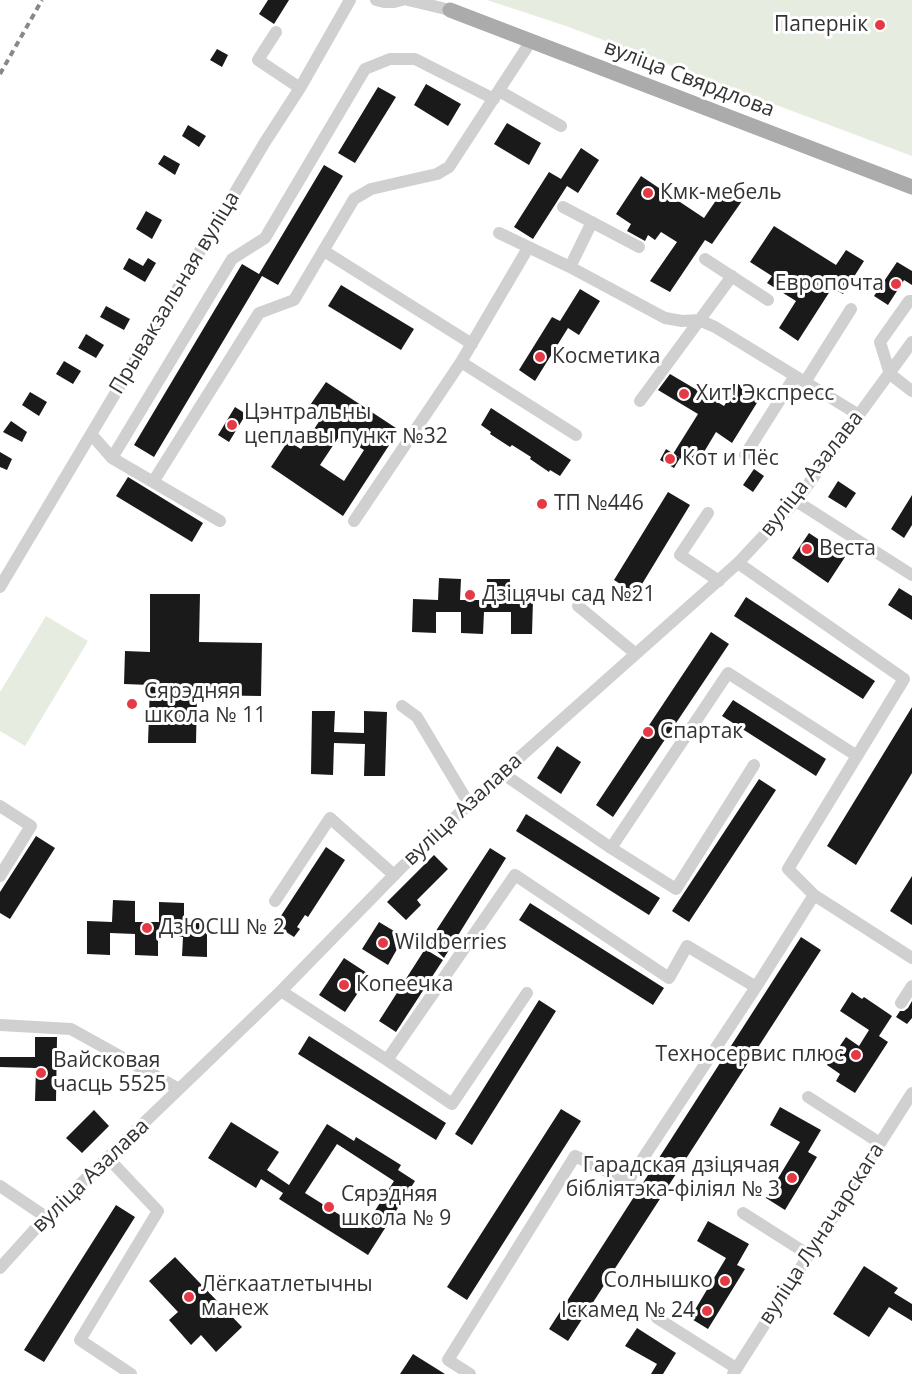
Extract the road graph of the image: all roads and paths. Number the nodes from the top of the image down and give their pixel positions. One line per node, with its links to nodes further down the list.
1 (350, 0): 8 (street, Прывакзальная вуліца)
2 (376, 0): 3 (street)
3 (402, 0)
4 (408, 0): 5 (street, вуліца Свярдлова)
5 (446, 5): 7 (main road, вуліца Свярдлова)
6 (276, 33): 8 (street)
7 (531, 41): 9 (street); 11 (main road, вуліца Свярдлова)
8 (300, 88): 33 (street, Прывакзальная вуліца)
9 (496, 95): 10 (street); 17 (street); 36 (street)
10 (561, 126)
11 (912, 187)
12 (563, 207): 13 (street)
13 (592, 222): 15 (street); 19 (street)
14 (500, 233): 16 (street)
15 (639, 247)
16 (528, 248): 19 (street); 26 (street)
17 (324, 251): 26 (street); 37 (street)
18 (705, 259): 20 (street)
19 (570, 267): 24 (street)
20 (732, 276): 21 (street); 24 (street)
21 (768, 300)
22 (912, 301): 28 (street)
23 (851, 309): 29 (street)
24 (699, 320): 29 (street); 31 (street)
25 (912, 342): 28 (street, вуліца Азалава)
26 (472, 344): 27 (street)
27 (462, 362): 34 (street); 41 (street)
28 (890, 374): 30 (street); 32 (street, вуліца Азалава)
29 (800, 379): 32 (street); 35 (street)
30 (912, 391)
31 (640, 401)
32 (859, 415): 38 (street, вуліца Азалава)
33 (91, 434): 36 (street); 45 (street, Прывакзальная вуліца)
34 (576, 435)
35 (745, 455)
36 (112, 458): 37 (street)
37 (153, 482): 40 (street)
38 (796, 501): 42 (street, вуліца Азалава); 43 (street)
39 (708, 513): 44 (street)
40 (220, 521)
41 (354, 521)
42 (738, 563): 44 (street, вуліца Азалава); 49 (street)
43 (912, 575)
44 (719, 580): 47 (street, вуліца Азалава)
45 (0, 587)
46 (578, 606): 47 (street)
47 (636, 654): 51 (street, вуліца Азалава)
48 (402, 706): 52 (street)
49 (857, 756): 54 (street); 57 (street)
50 (754, 765): 54 (street)
51 (501, 773): 52 (street, вуліца Азалава); 54 (street)
52 (469, 804): 55 (street, вуліца Азалава)
53 (0, 806): 56 (street)
54 (612, 848)
55 (394, 875): 58 (street); 62 (street, вуліца Азалава)
56 (0, 876)
57 (813, 895): 59 (street); 61 (street)
58 (275, 901)
59 (912, 958)
60 (912, 986): 64 (street)
61 (756, 987): 66 (street); 80 (street)
62 (282, 991): 66 (street); 67 (street, вуліца Азалава)
63 (527, 993): 66 (street)
64 (901, 1003)
65 (0, 1025): 67 (street)
66 (387, 1060)
67 (179, 1089): 71 (street, вуліца Азалава)
68 (912, 1093): 70 (street, вуліца Луначарскага)
69 (808, 1097): 70 (street)
70 (880, 1143): 75 (street, вуліца Луначарскага)
71 (108, 1158): 74 (street, вуліца Азалава); 79 (street)
72 (0, 1186): 74 (street)
73 (743, 1213): 75 (street)
74 (46, 1217): 76 (street, вуліца Азалава)
75 (809, 1255): 78 (street, вуліца Луначарскага)
76 (0, 1268)
77 (657, 1318): 78 (street)
78 (734, 1371)
79 (131, 1374)
80 (470, 1374)

